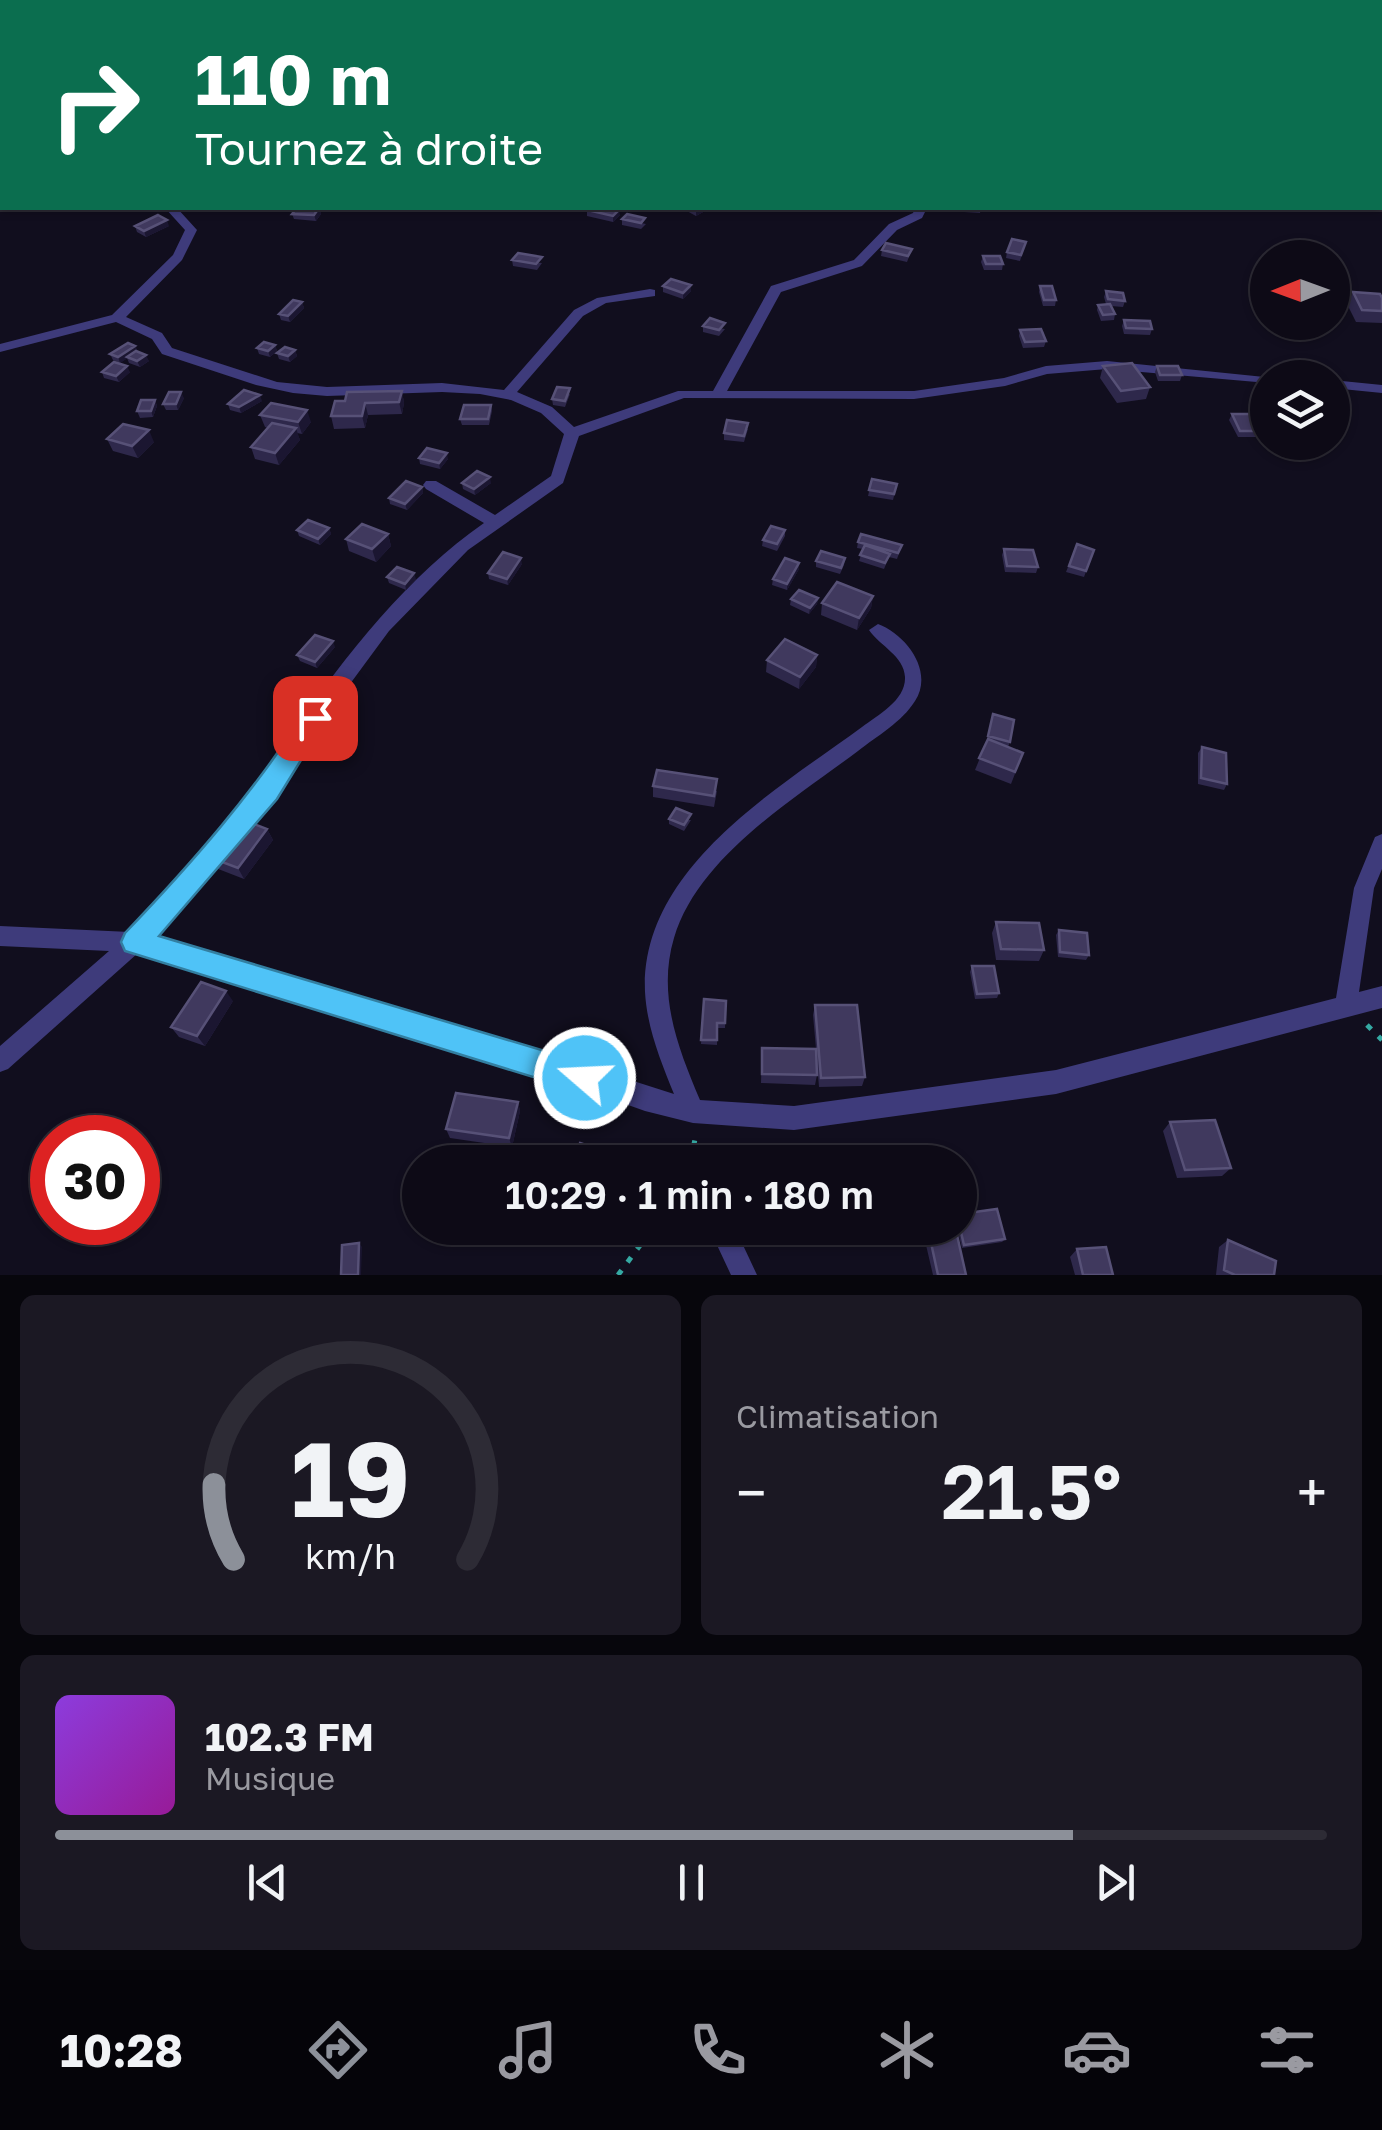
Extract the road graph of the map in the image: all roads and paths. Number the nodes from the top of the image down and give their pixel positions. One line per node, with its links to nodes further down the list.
1 (173, 210): 4 (street)
2 (920, 210): 10 (street)
3 (650, 293): 9 (street)
4 (117, 318): 5 (street); 9 (street)
5 (0, 348)
6 (1250, 377): 10 (street)
7 (1350, 386): 8 (street)
8 (1382, 389)
9 (510, 392): 11 (street)
10 (718, 394): 11 (street)
11 (572, 434): 13 (street)
12 (431, 485): 13 (street)
13 (495, 522): 17 (street)
14 (878, 630): 21 (street)
15 (1382, 843): 19 (street)
16 (0, 936): 17 (street)
17 (135, 942): 20 (street); 21 (street)
18 (1382, 997): 19 (street)
19 (1346, 1005): 21 (street)
20 (0, 1061)
21 (693, 1110)
22 (643, 1245): 24 (path)
23 (730, 1245): 25 (street)
24 (618, 1275)
25 (744, 1275)

